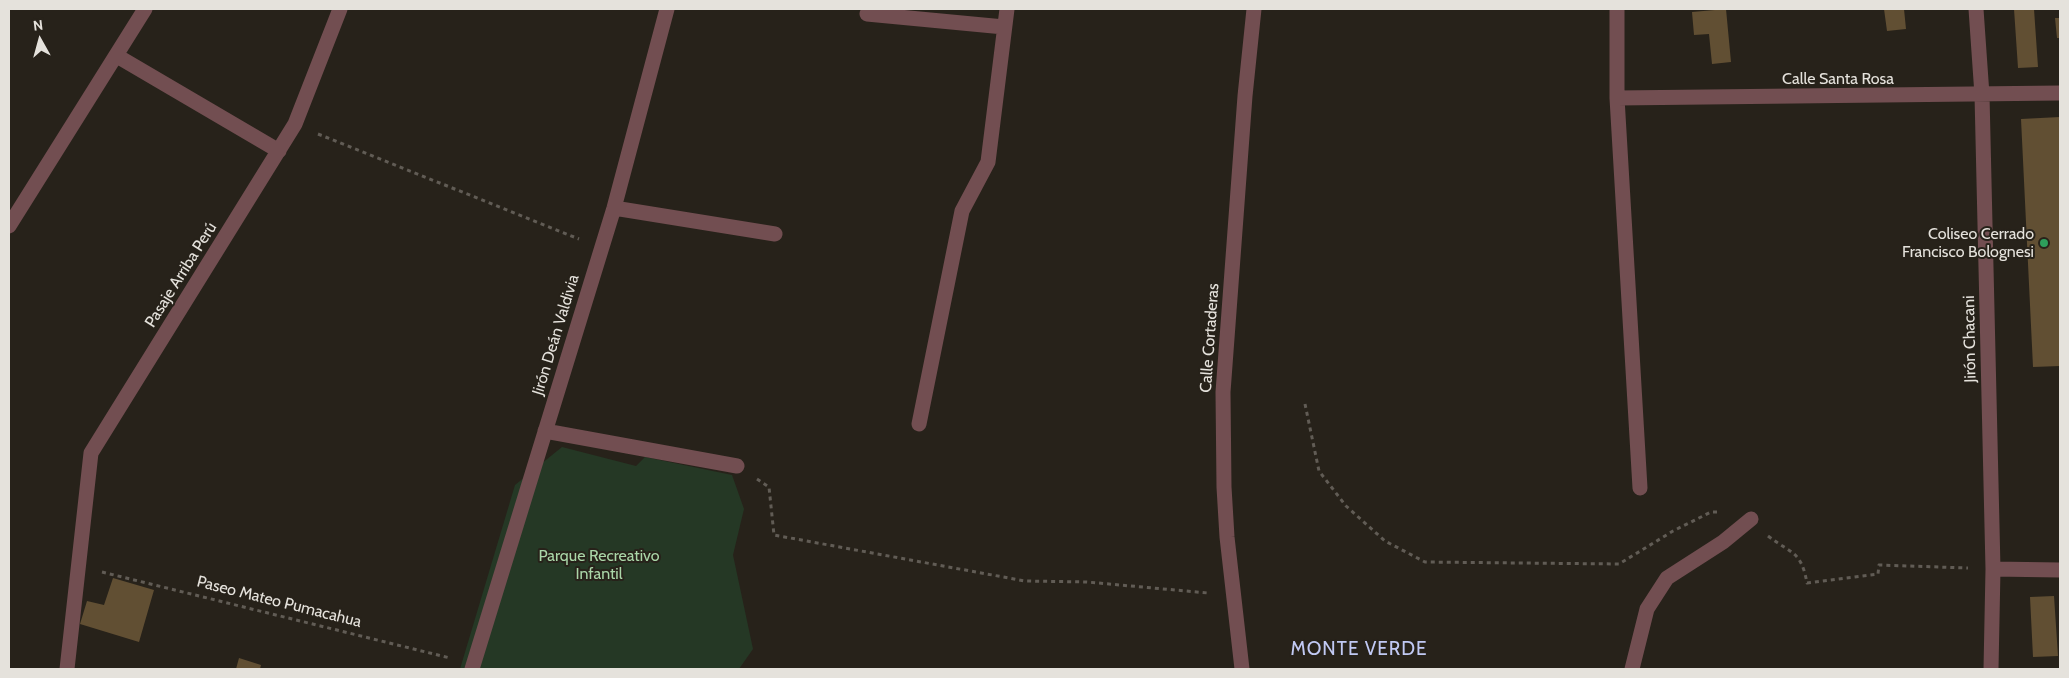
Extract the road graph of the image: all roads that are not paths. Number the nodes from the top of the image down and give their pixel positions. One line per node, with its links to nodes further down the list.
1 (145, 9): 10 (street)
2 (340, 9): 14 (street, Pasaje Arriba Perú)
3 (667, 9): 15 (street, Jirón Deán Valdivia)
4 (1006, 9): 9 (street)
5 (1254, 9): 27 (street, Calle Cortaderas)
6 (1617, 9): 13 (street)
7 (1976, 9): 12 (street, Jirón Chacani)
8 (867, 14): 9 (street)
9 (1004, 27): 18 (street)
10 (117, 56): 14 (street); 16 (street)
11 (2060, 93): 12 (street, Calle Santa Rosa)
12 (1982, 95): 13 (street, Calle Santa Rosa); 23 (street, Jirón Chacani)
13 (1617, 98): 21 (street)
14 (279, 151): 26 (street, Pasaje Arriba Perú)
15 (614, 208): 17 (street); 19 (street, Jirón Deán Valdivia)
16 (9, 226)
17 (775, 234)
18 (919, 424)
19 (545, 431): 20 (street); 25 (street, Jirón Deán Valdivia)
20 (737, 466)
21 (1640, 488)
22 (1751, 519): 28 (street)
23 (1993, 569): 24 (street); 29 (street, Jirón Chacani)
24 (2060, 570)
25 (473, 666)
26 (67, 669)
27 (1242, 669)
28 (1632, 669)
29 (1991, 669)

